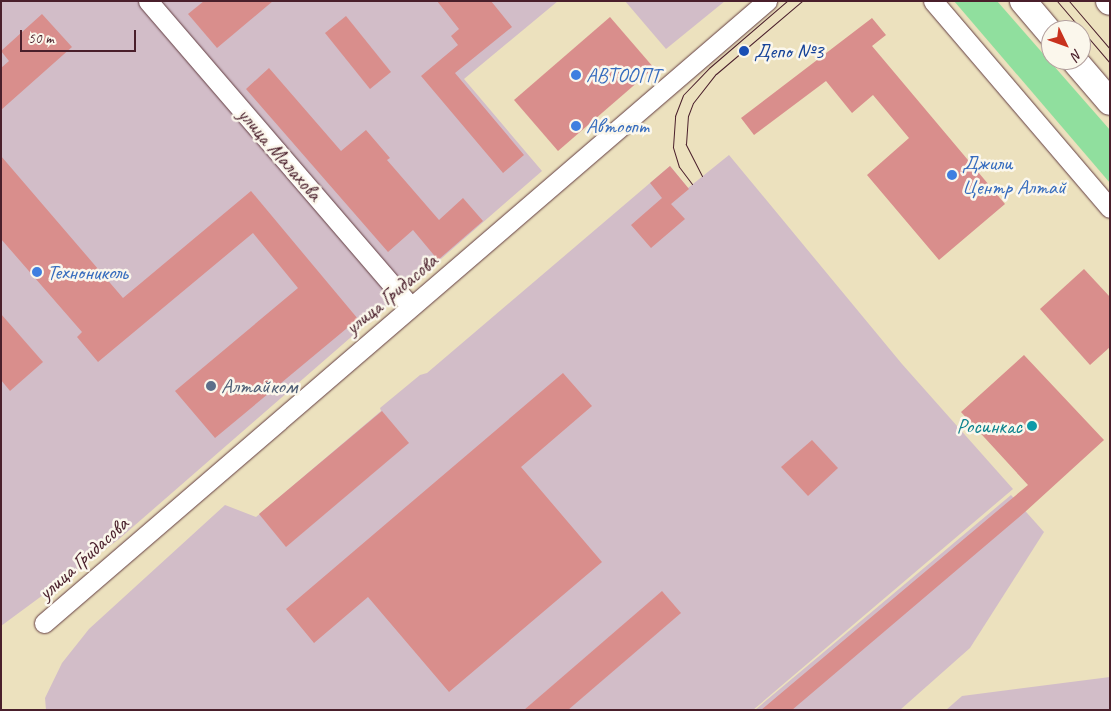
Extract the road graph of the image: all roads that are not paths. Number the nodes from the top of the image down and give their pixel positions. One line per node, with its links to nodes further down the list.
1 (148, 1): 9 (street, улица Малахова)
2 (767, 1): 9 (street, улица Гридасова)
3 (933, 1): 8 (street)
4 (1023, 1): 5 (main road)
5 (1041, 22)
6 (1083, 70): 7 (main road)
7 (1110, 102)
8 (1110, 208)
9 (411, 307): 10 (street, улица Гридасова)
10 (44, 623)

